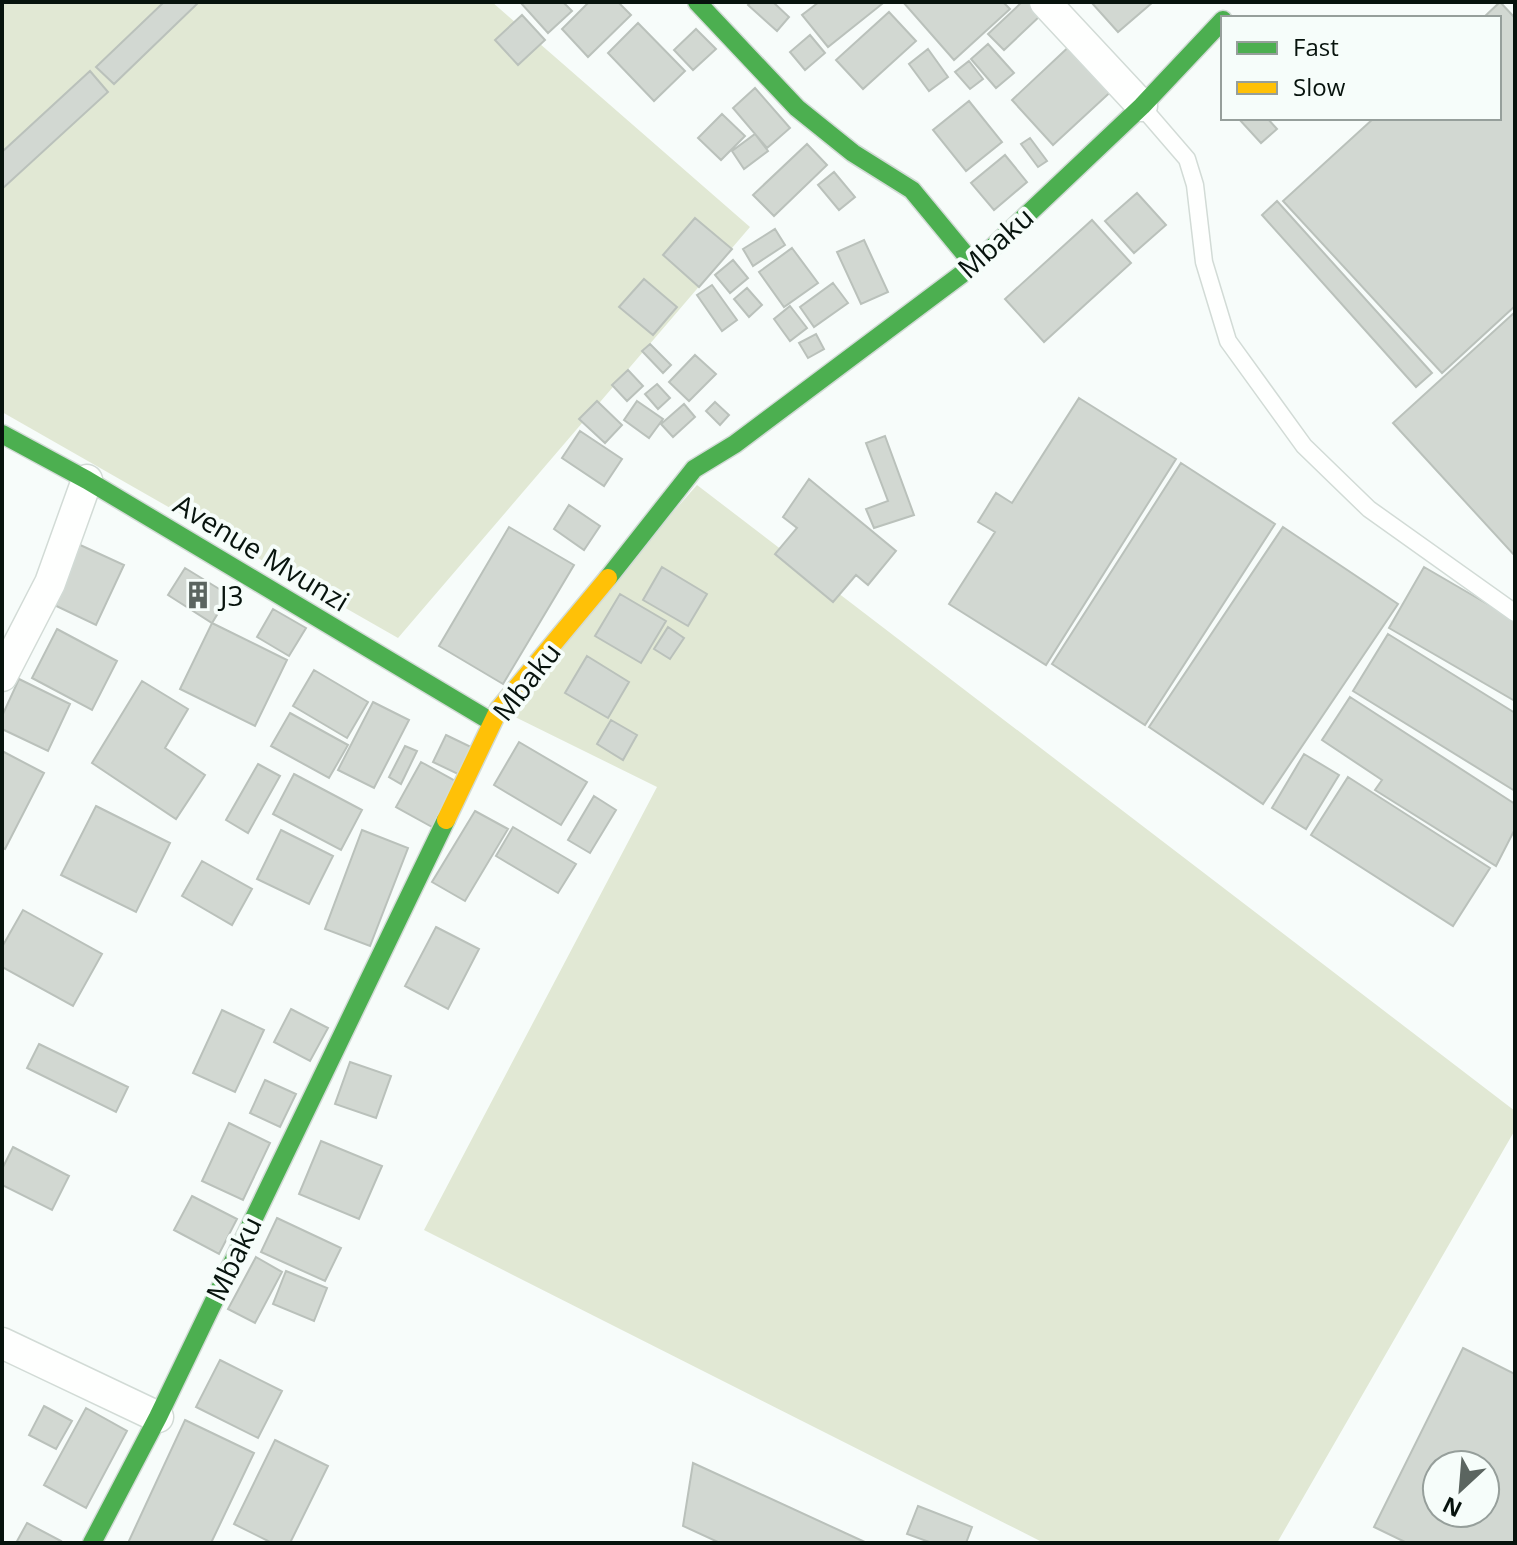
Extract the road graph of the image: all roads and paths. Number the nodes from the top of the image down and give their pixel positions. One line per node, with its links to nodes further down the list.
1 (697, 2): 5 (street)
2 (1045, 2): 4 (street)
3 (1221, 22): 4 (street, Mbaku)
4 (1142, 106): 5 (street, Mbaku); 8 (lane)
5 (974, 265): 10 (street, Mbaku)
6 (2, 434): 7 (street, Avenue Mvunzi)
7 (87, 480): 9 (street); 10 (street, Avenue Mvunzi)
8 (1515, 613)
9 (2, 676)
10 (492, 722): 12 (street, Mbaku)
11 (2, 1343): 12 (street)
12 (158, 1417): 13 (street, Mbaku)
13 (92, 1543)

